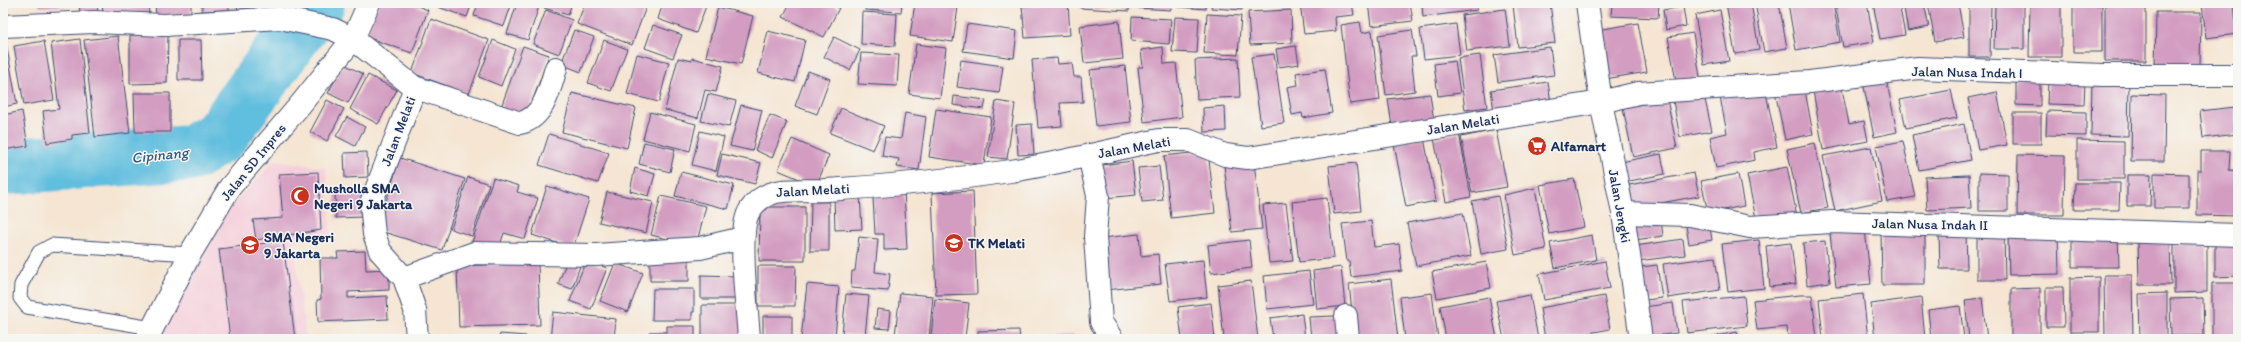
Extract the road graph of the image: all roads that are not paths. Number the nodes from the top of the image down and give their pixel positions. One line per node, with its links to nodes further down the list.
1 (368, 3): 5 (street, Jalan SD Inpres)
2 (1587, 3): 9 (street, Jalan Jengki)
3 (287, 14): 4 (street, Jalan Melati); 5 (street, Jalan Melati)
4 (3, 26)
5 (353, 39): 8 (street, Jalan Melati); 14 (street, Jalan SD Inpres)
6 (556, 68): 8 (street)
7 (2238, 75): 9 (street, Jalan Nusa Indah I)
8 (414, 87): 15 (street, Jalan Melati)
9 (1602, 102): 10 (street, Jalan Melati); 11 (street, Jalan Jengki)
10 (1089, 155): 13 (street, Jalan Melati); 20 (street)
11 (1622, 213): 12 (street, Jalan Nusa Indah II); 22 (street, Jalan Jengki)
12 (2238, 235)
13 (743, 238): 15 (street); 19 (street)
14 (190, 254): 17 (street, Jalan SD Inpres); 17 (lane)
15 (404, 278): 18 (street)
16 (1346, 316): 21 (street)
17 (150, 334)
18 (417, 339)
19 (749, 339)
20 (1112, 339)
21 (1348, 339)
22 (1641, 339)

